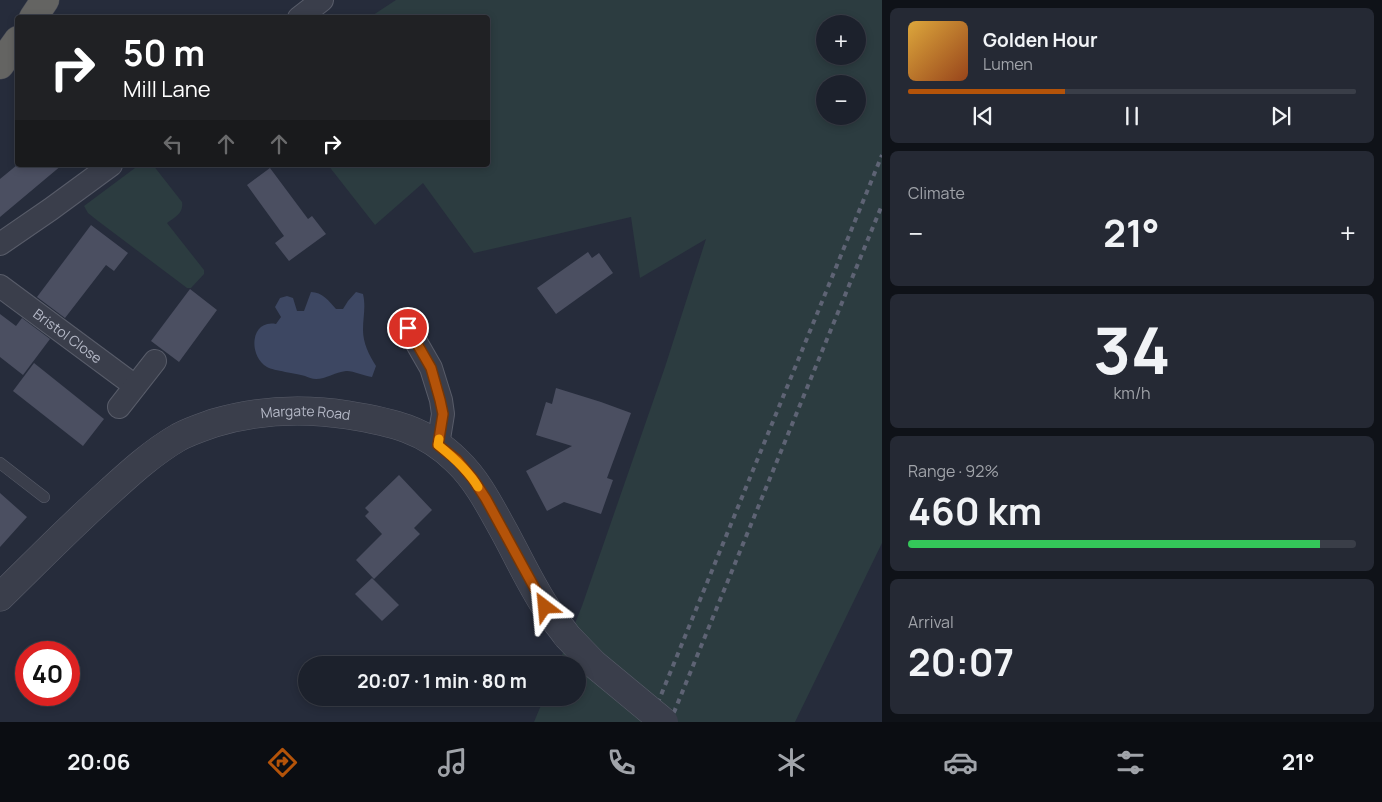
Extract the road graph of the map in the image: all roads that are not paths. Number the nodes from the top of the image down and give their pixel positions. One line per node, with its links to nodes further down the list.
1 (45, 0): 3 (highway)
2 (322, 0): 4 (street)
3 (35, 15)
4 (303, 15)
5 (15, 44): 6 (highway)
6 (0, 65)
7 (108, 167): 8 (street)
8 (0, 244)
9 (0, 286): 12 (street, Bristol Close)
10 (408, 328): 14 (street)
11 (155, 361): 12 (street)
12 (135, 386): 13 (street)
13 (119, 407)
14 (438, 445): 17 (street, Margate Road); 18 (street, Margate Road, bridge)
15 (0, 463): 16 (lane)
16 (44, 497)
17 (0, 597)
18 (664, 722)

